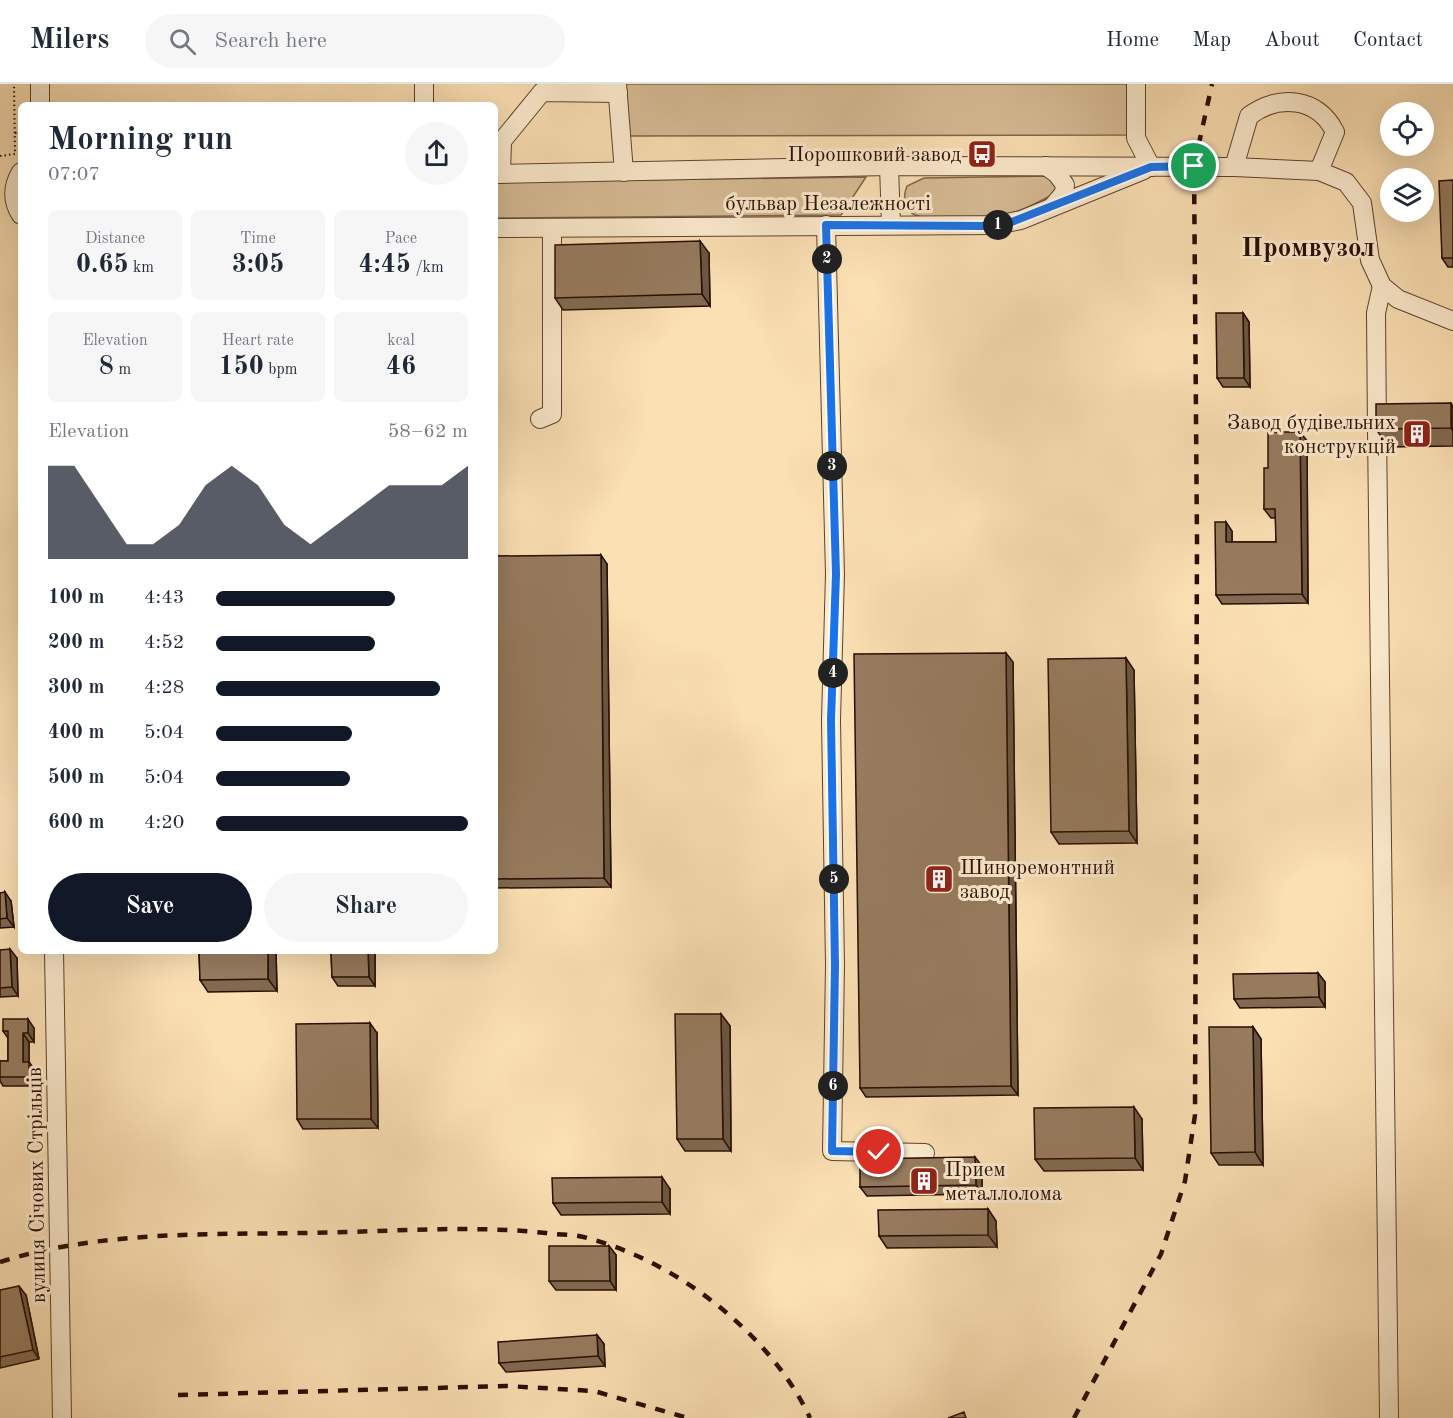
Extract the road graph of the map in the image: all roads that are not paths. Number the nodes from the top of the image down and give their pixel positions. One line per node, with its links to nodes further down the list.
1 (40, 84): 5 (street)
2 (424, 84): 6 (street)
3 (1136, 84): 9 (street)
4 (617, 89): 12 (street); 14 (street)
5 (40, 102)
6 (424, 102)
7 (889, 166): 8 (street, бульвар Незалежності); 12 (street, бульвар Незалежності); 21 (street)
8 (1046, 166): 9 (street, бульвар Незалежності); 19 (street)
9 (1151, 167): 10 (street, бульвар Незалежності); 19 (street, бульвар Незалежності)
10 (1234, 167): 11 (street, бульвар Незалежності); 11 (street)
11 (1319, 171): 25 (street, бульвар Незалежності)
12 (624, 172): 14 (street, бульвар Незалежності)
13 (18, 174): 16 (street)
14 (498, 174)
15 (18, 179): 18 (street)
16 (0, 188)
17 (0, 199): 20 (street)
18 (18, 205)
19 (1051, 207): 21 (street, бульвар Незалежності)
20 (18, 213)
21 (891, 224): 22 (street, бульвар Незалежності)
22 (826, 225): 24 (street, бульвар Незалежності); 29 (street)
23 (498, 228): 24 (street, бульвар Незалежності)
24 (552, 228): 27 (street)
25 (1382, 286): 26 (street); 31 (street)
26 (1453, 321)
27 (540, 419)
28 (54, 954): 30 (street, вулиця Січових Стрільців)
29 (926, 1153)
30 (62, 1418)
31 (1389, 1418)

